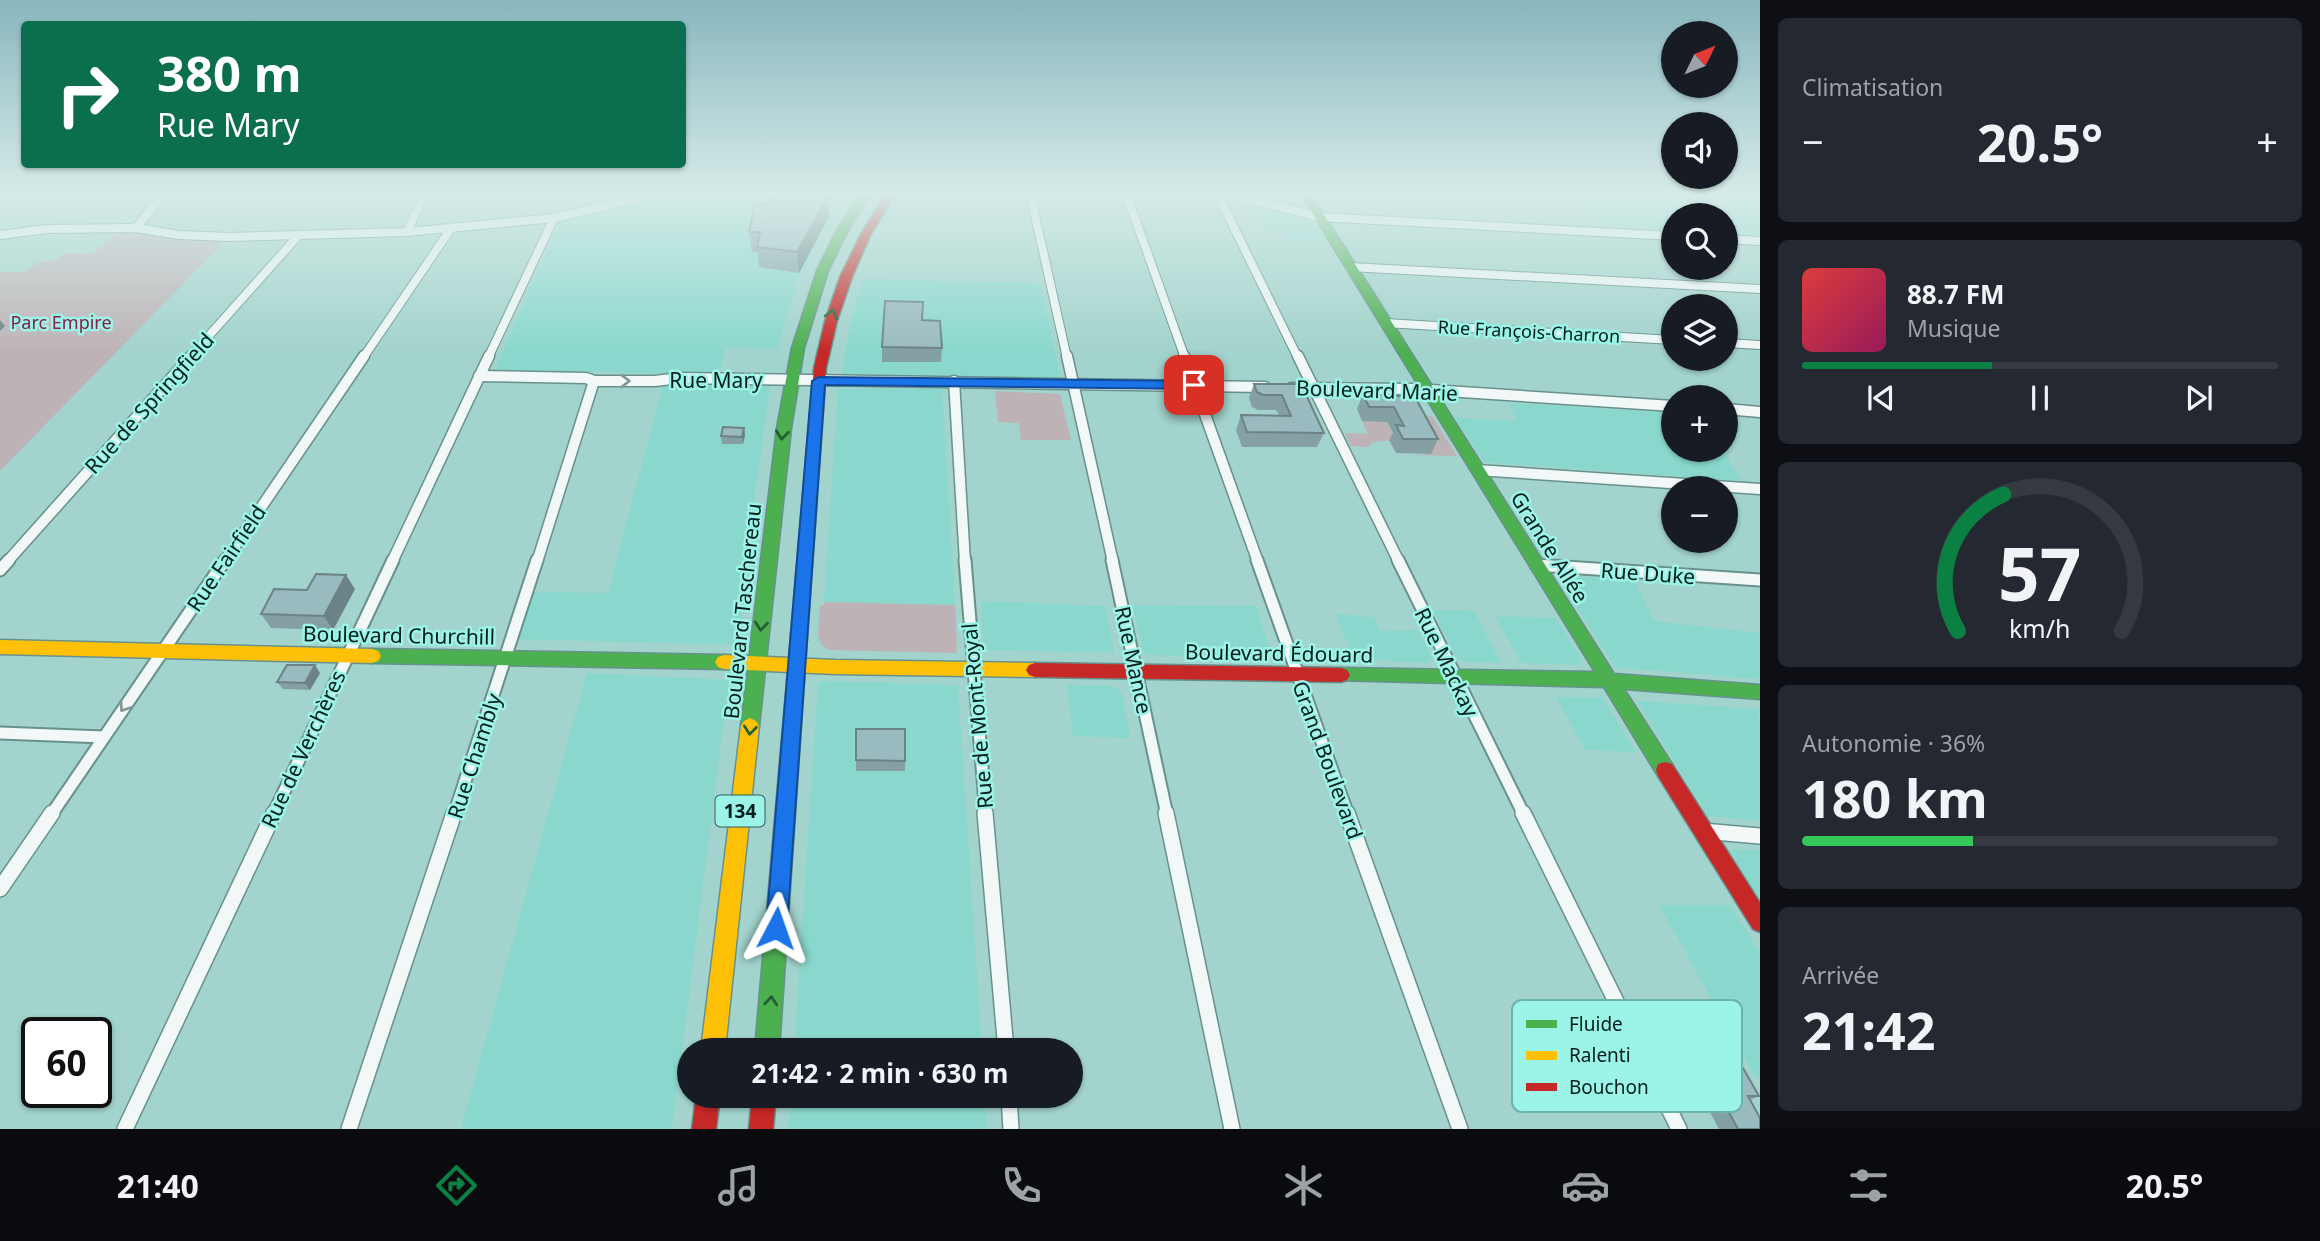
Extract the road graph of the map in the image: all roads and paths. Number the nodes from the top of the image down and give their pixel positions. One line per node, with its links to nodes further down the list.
1 (289, 246): 31 (street, Rue de Springfield)
2 (439, 246): 34 (street, Rue Fairfield)
3 (541, 246): 16 (street, Rue de Verchères)
4 (832, 246): 17 (main road, Boulevard Taschereau / 134)
5 (859, 246): 19 (main road, 134, one-way to 5)
6 (1041, 246): 21 (street, Rue Mance)
7 (1145, 246): 22 (street, Grand Boulevard)
8 (1243, 246): 23 (street, Rue Mackay)
9 (1337, 246): 10 (main road, Grande Allée)
10 (1350, 267): 11 (street); 12 (main road, Grande Allée)
11 (1760, 289)
12 (1385, 323): 13 (street, Rue François-Charron); 24 (main road, Grande Allée)
13 (1661, 339)
14 (1738, 344): 15 (street)
15 (1760, 345)
16 (479, 376): 18 (street, Rue Mary); 35 (street, Rue de Verchères)
17 (789, 380): 18 (street, Rue Mary, one-way to 17); 19 (street, Rue Mary); 37 (main road, Boulevard Taschereau / 134, one-way to 37)
18 (594, 381): 36 (street, Rue Chambly)
19 (819, 381): 20 (street, Rue Mary); 38 (main road, 134)
20 (954, 381): 21 (street, Boulevard Marie); 39 (street, Rue de Mont-Royal)
21 (1071, 383): 22 (street, Boulevard Marie); 40 (street, Rue Mance)
22 (1194, 385): 23 (street, Boulevard Marie); 41 (street, Grand Boulevard)
23 (1312, 388): 24 (street, Boulevard Marie); 42 (street, Rue Mackay)
24 (1427, 390): 25 (street, Boulevard Marie); 28 (main road, Grande Allée)
25 (1661, 405)
26 (1738, 410): 27 (street)
27 (1760, 412)
28 (1477, 470): 29 (street); 30 (main road, Grande Allée)
29 (1760, 489)
30 (1536, 565): 32 (street, Rue Duke); 43 (main road, Grande Allée)
31 (0, 570)
32 (1760, 580)
33 (0, 647): 34 (main road, Boulevard Churchill)
34 (163, 651): 35 (main road, Boulevard Churchill); 46 (street, Rue Fairfield, one-way to 46)
35 (348, 655): 36 (main road, Boulevard Churchill); 59 (street, Rue de Verchères)
36 (506, 659): 37 (main road, Boulevard Churchill); 60 (street, Rue Chambly)
37 (757, 663): 38 (main road, Boulevard Churchill); 52 (main road, Boulevard Taschereau / 134, one-way to 52)
38 (797, 666): 39 (main road, Boulevard Édouard); 53 (main road, 134, one-way to 38)
39 (972, 669): 40 (main road, Boulevard Édouard); 54 (street, Rue de Mont-Royal)
40 (1137, 671): 41 (main road, Boulevard Édouard); 64 (street, Rue Mance)
41 (1297, 674): 42 (main road, Boulevard Édouard); 65 (street, Grand Boulevard)
42 (1454, 677): 43 (main road, Boulevard Édouard); 51 (street, Rue Mackay)
43 (1609, 680): 44 (main road, Boulevard Édouard); 47 (main road, Grande Allée)
44 (1760, 692)
45 (0, 733): 46 (street)
46 (104, 737): 49 (street, Rue Fairfield)
47 (1703, 831): 48 (street); 50 (main road, Grande Allée)
48 (1760, 836)
49 (0, 889)
50 (1760, 922)
51 (1615, 1000)
52 (714, 1038)
53 (768, 1038)
54 (1005, 1038)
55 (707, 1108): 61 (main road)
56 (763, 1108): 62 (main road)
57 (1010, 1108): 63 (street)
58 (1671, 1112): 66 (street, Rue Mackay)
59 (125, 1129)
60 (349, 1129)
61 (704, 1129)
62 (761, 1129)
63 (1011, 1129)
64 (1232, 1129)
65 (1460, 1129)
66 (1679, 1129)

